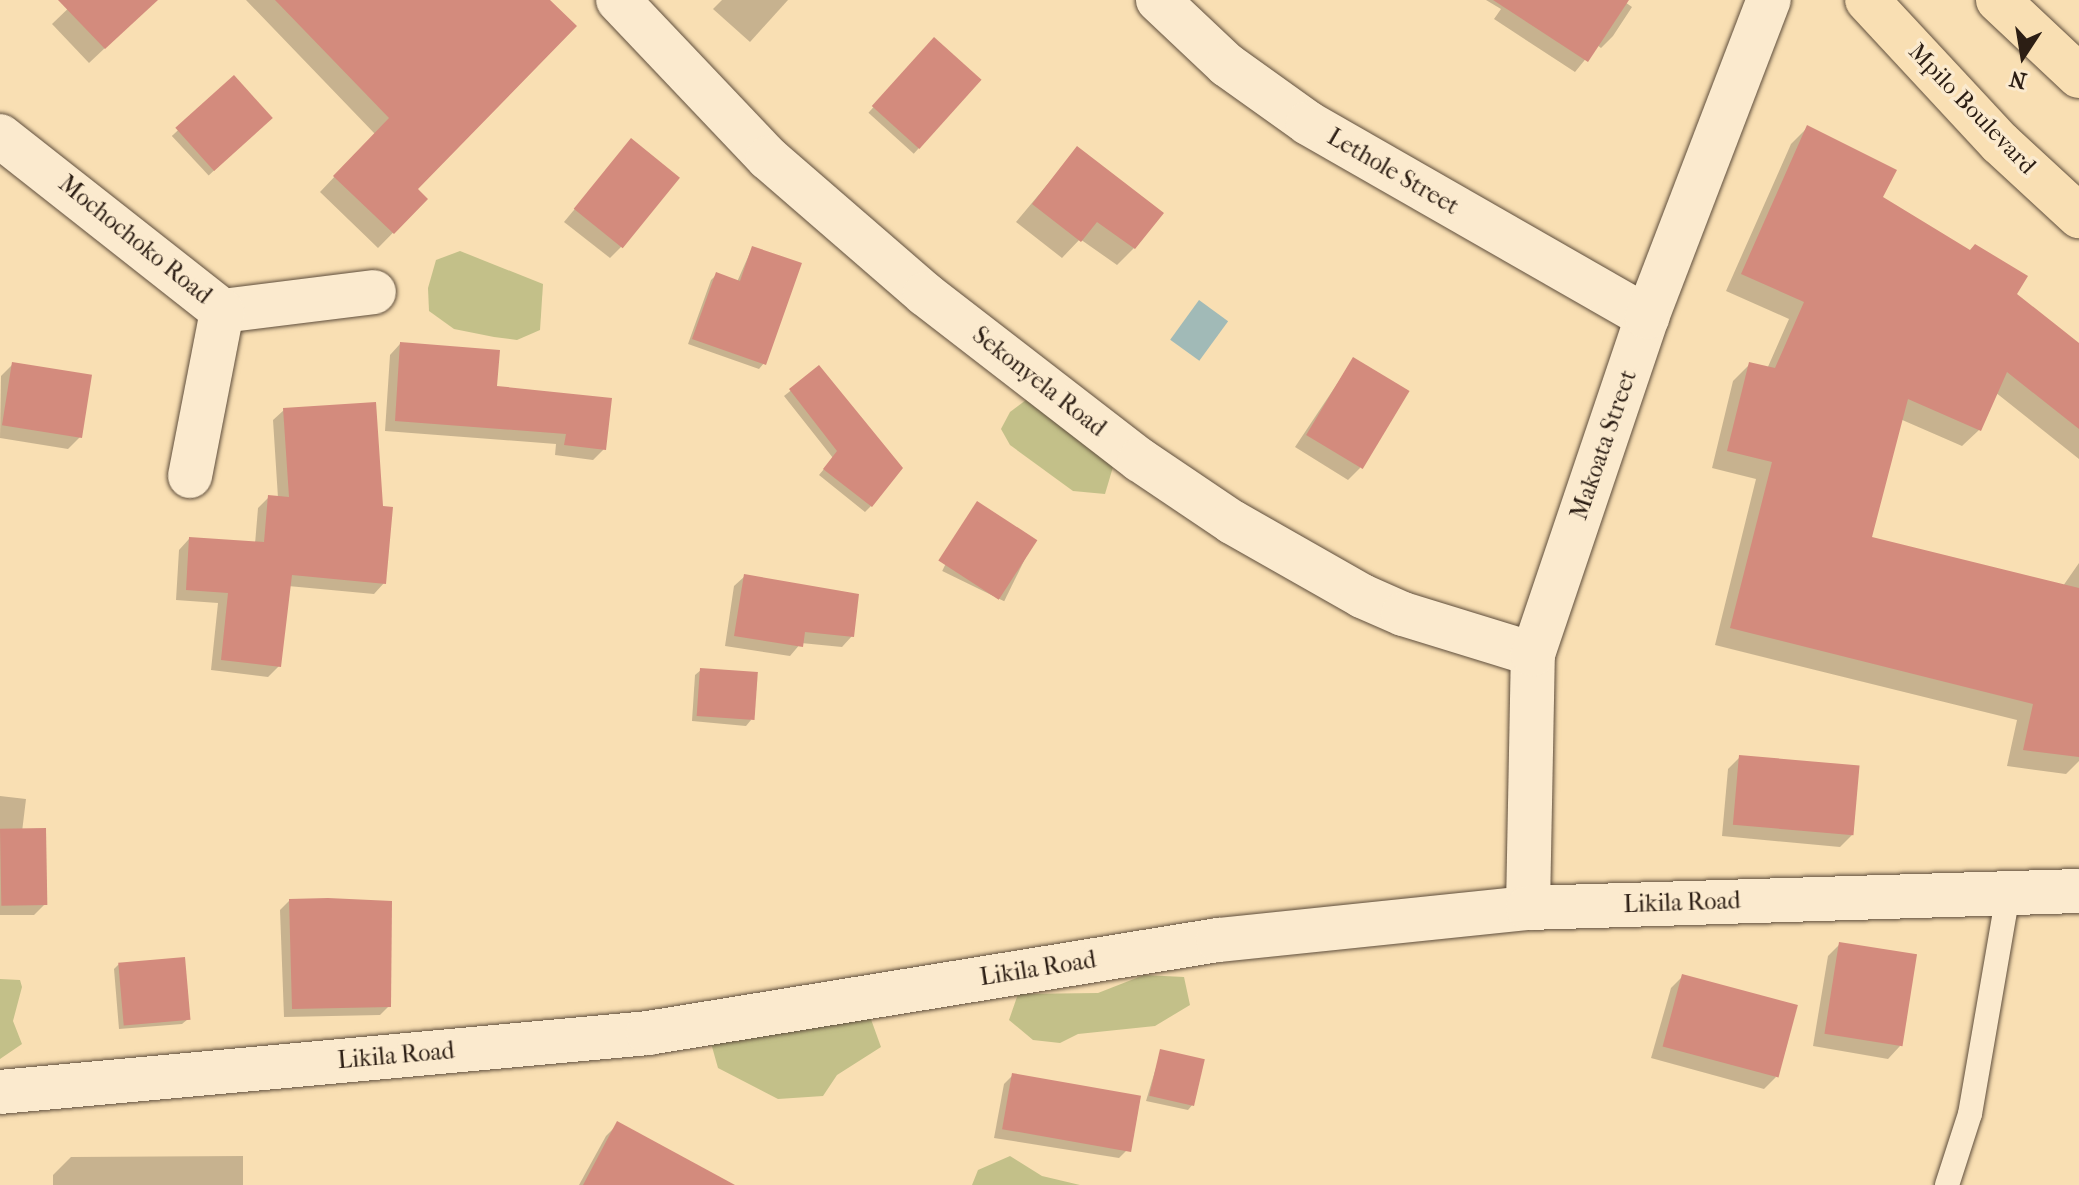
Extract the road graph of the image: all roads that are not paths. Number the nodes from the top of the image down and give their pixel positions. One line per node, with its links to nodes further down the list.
1 (618, 0): 13 (street, Sekonyela Road)
2 (1158, 0): 11 (street, Lethole Street)
3 (1769, 0): 11 (street, Makoata Street)
4 (1867, 0): 8 (highway, Mpilo Boulevard)
5 (1998, 0): 6 (highway)
6 (2079, 76)
7 (0, 136): 10 (street, Mochochoko Road)
8 (2079, 216)
9 (374, 292): 10 (street, Mochochoko Road)
10 (222, 311): 12 (street)
11 (1647, 317): 13 (street, Makoata Street)
12 (190, 476)
13 (1533, 654): 16 (street, Makoata Street)
14 (2079, 891): 15 (street, Likila Road)
15 (2008, 893): 16 (street, Likila Road); 18 (lane)
16 (1528, 908): 17 (street, Likila Road)
17 (0, 1092)
18 (1947, 1185)

